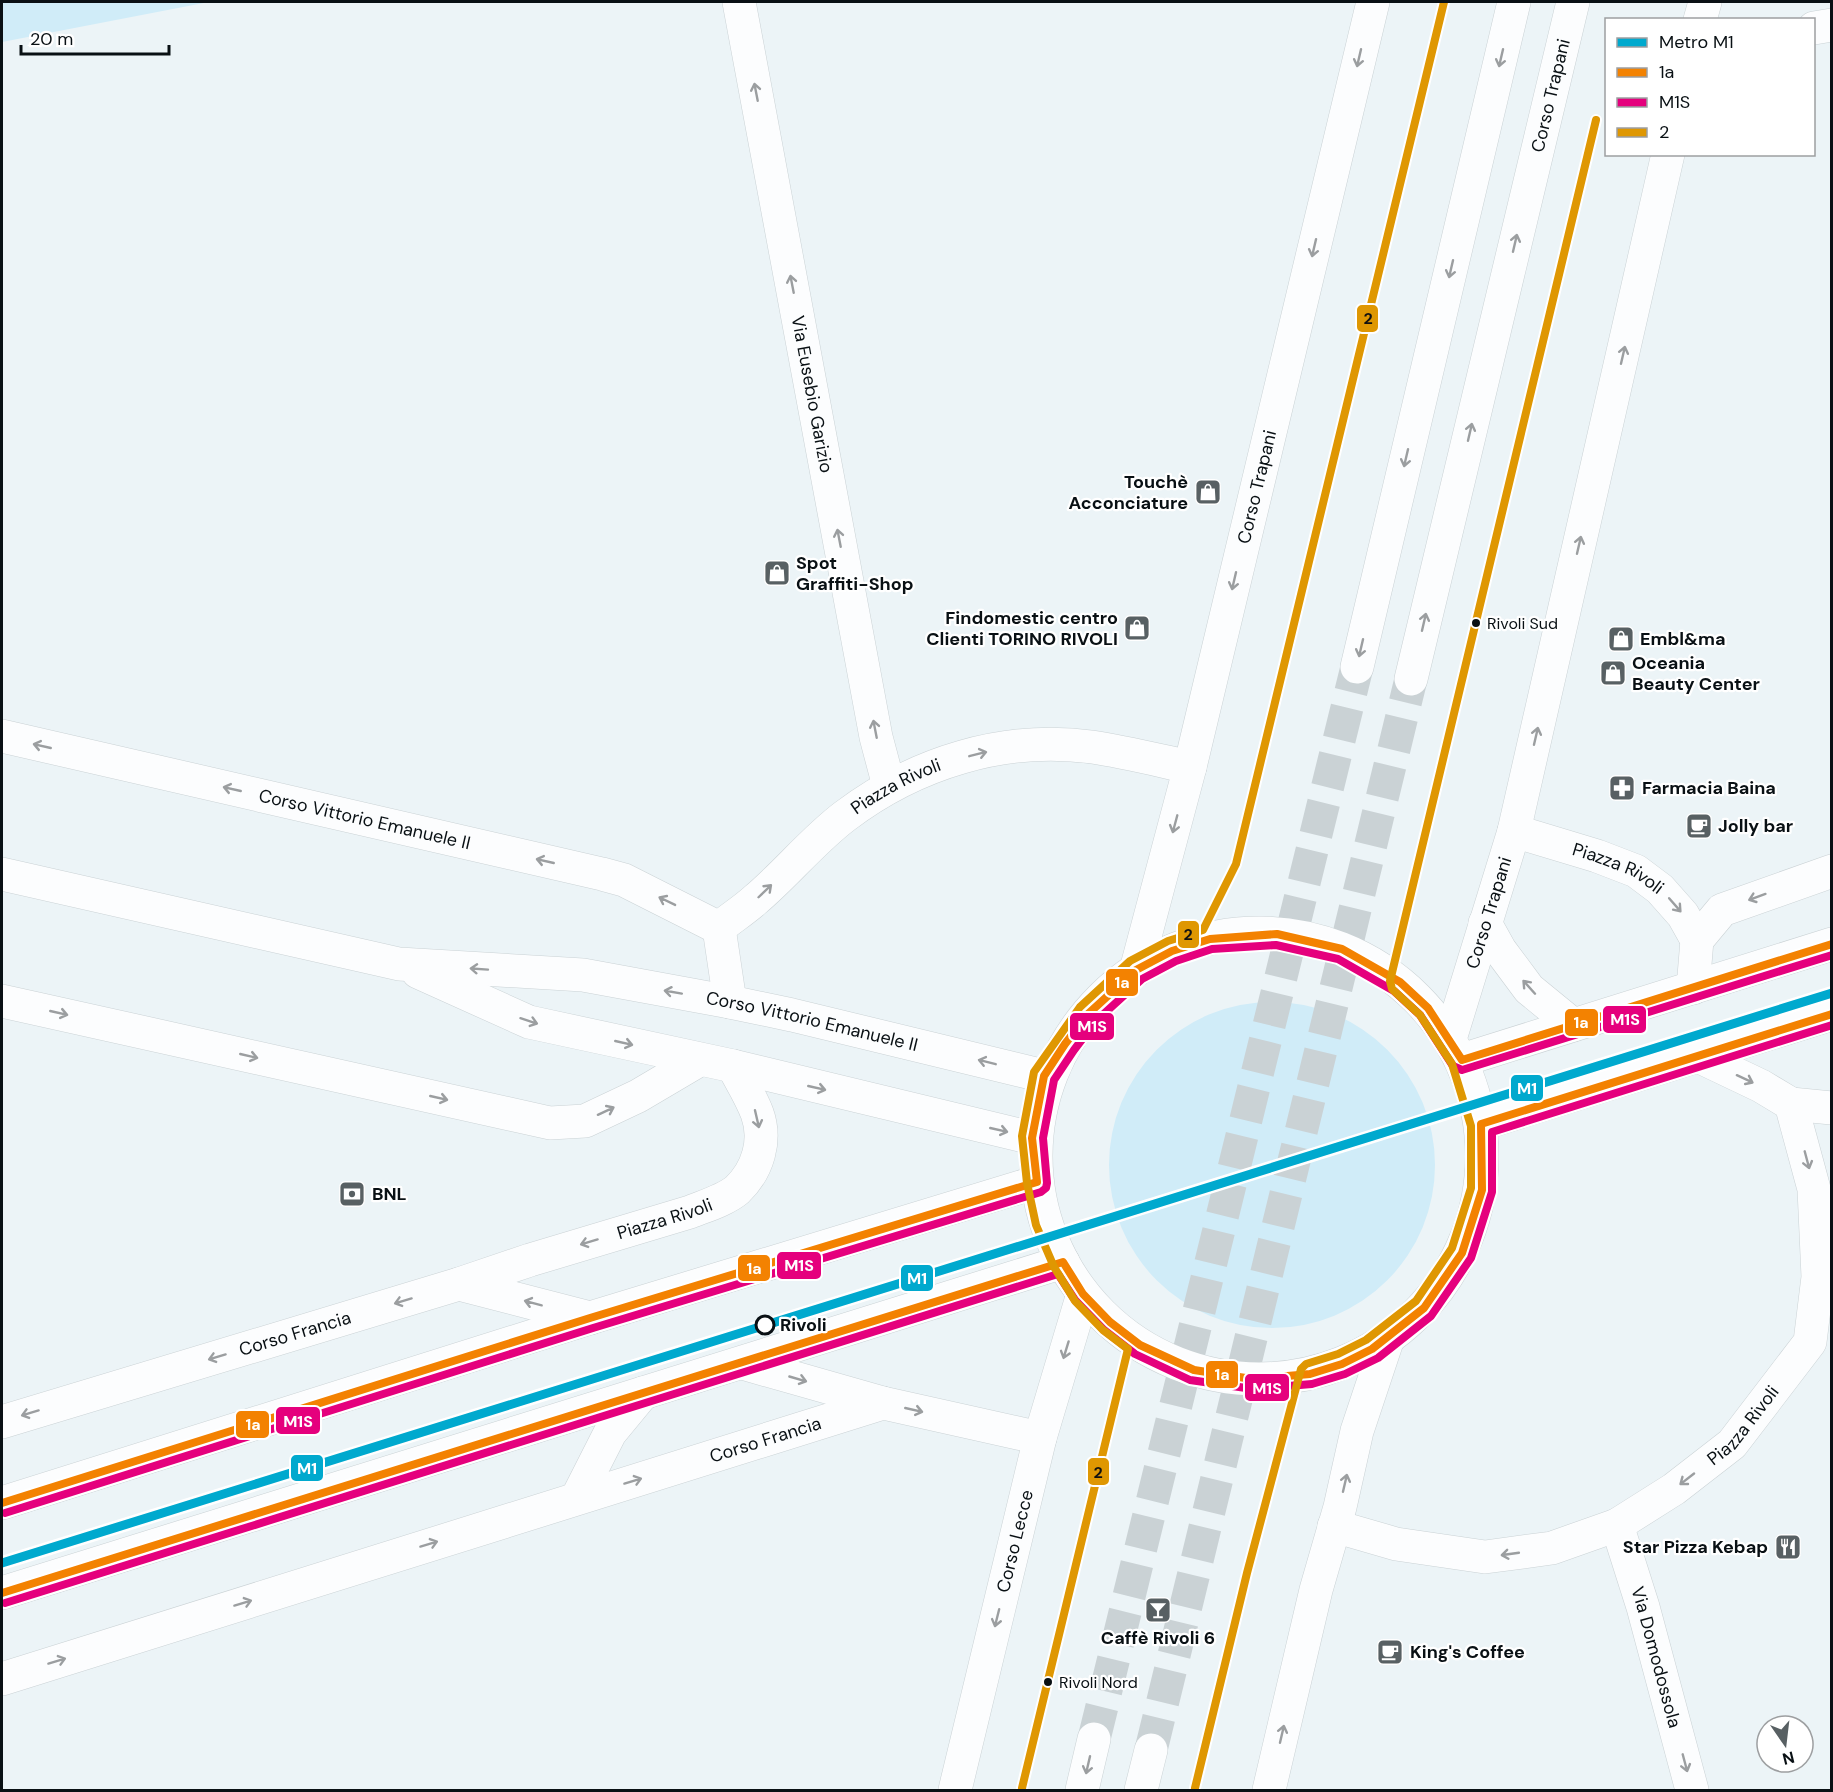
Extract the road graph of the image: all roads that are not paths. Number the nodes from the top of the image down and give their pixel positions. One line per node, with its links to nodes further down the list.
1 (739, 2): 14 (street, Via Eusebio Garizio, one-way to 1)
2 (1373, 2): 13 (street, Corso Trapani, one-way to 13)
3 (1514, 2): 10 (street, one-way to 10)
4 (1573, 2): 11 (street, Corso Trapani, one-way to 4)
5 (1705, 2): 6 (street)
6 (1701, 18)
7 (1832, 25): 8 (street)
8 (1815, 28)
9 (1668, 156): 15 (street, Corso Trapani, one-way to 9)
10 (1357, 667)
11 (1411, 679)
12 (2, 736): 19 (street, Corso Vittorio Emanuele II, one-way to 12)
13 (1190, 767): 14 (street, Piazza Rivoli, one-way to 13); 23 (street, Corso Trapani, one-way to 23)
14 (889, 786): 19 (street, Piazza Rivoli, one-way to 14)
15 (1514, 831): 18 (street, Corso Trapani); 20 (street, Piazza Rivoli, one-way to 20)
16 (1832, 871): 20 (street, one-way to 20)
17 (2, 874): 22 (street, Corso Vittorio Emanuele II)
18 (1485, 923): 28 (street, one-way to 18); 29 (street, Corso Trapani)
19 (719, 927): 26 (street)
20 (1697, 940): 24 (street)
21 (1832, 944): 24 (street)
22 (399, 964): 26 (street, Corso Vittorio Emanuele II, one-way to 22); 31 (street, Corso Vittorio Emanuele II, one-way to 31)
23 (1136, 970): 29 (street); 33 (street)
24 (1693, 988): 28 (street)
25 (2, 1001): 31 (street, one-way to 31)
26 (730, 1002): 33 (street, Corso Vittorio Emanuele II, one-way to 26)
27 (1832, 1014): 30 (street)
28 (1573, 1025): 29 (street)
29 (1456, 1049): 36 (street)
30 (1698, 1056): 34 (street, one-way to 34); 36 (street)
31 (699, 1060): 32 (street, Corso Vittorio Emanuele II)
32 (733, 1066): 37 (street, Corso Vittorio Emanuele II, one-way to 37); 40 (street, Piazza Rivoli, one-way to 40)
33 (1044, 1076): 37 (street)
34 (1791, 1104): 35 (street); 44 (street, Piazza Rivoli, one-way to 44)
35 (1832, 1108)
36 (1481, 1124): 43 (street)
37 (1032, 1138): 38 (street)
38 (1037, 1182): 39 (street); 42 (street)
39 (1063, 1262): 41 (street); 45 (street)
40 (459, 1284): 42 (street, one-way to 40); 48 (street, Corso Francia, one-way to 48)
41 (1083, 1294): 43 (street); 49 (street, Corso Lecce, one-way to 49)
42 (590, 1318): 51 (street)
43 (1388, 1338): 53 (street, one-way to 43)
44 (1821, 1347): 52 (street, Piazza Rivoli, one-way to 52)
45 (742, 1363): 46 (street); 47 (street, Corso Francia, one-way to 47)
46 (643, 1393): 50 (street); 54 (street)
47 (883, 1403): 49 (street, Corso Francia, one-way to 49); 50 (street, Corso Francia, one-way to 47)
48 (2, 1422)
49 (1040, 1438): 58 (street, Corso Lecce, one-way to 58)
50 (578, 1498): 55 (street, Corso Francia, one-way to 50)
51 (2, 1503)
52 (1617, 1525): 53 (street, Piazza Rivoli, one-way to 53); 62 (street, Via Domodossola, one-way to 62)
53 (1334, 1526): 61 (street, one-way to 53)
54 (2, 1593)
55 (2, 1679)
56 (1094, 1738): 59 (street, one-way to 59)
57 (1151, 1750): 60 (street)
58 (955, 1791)
59 (1082, 1791)
60 (1141, 1791)
61 (1269, 1791)
62 (1692, 1791)

